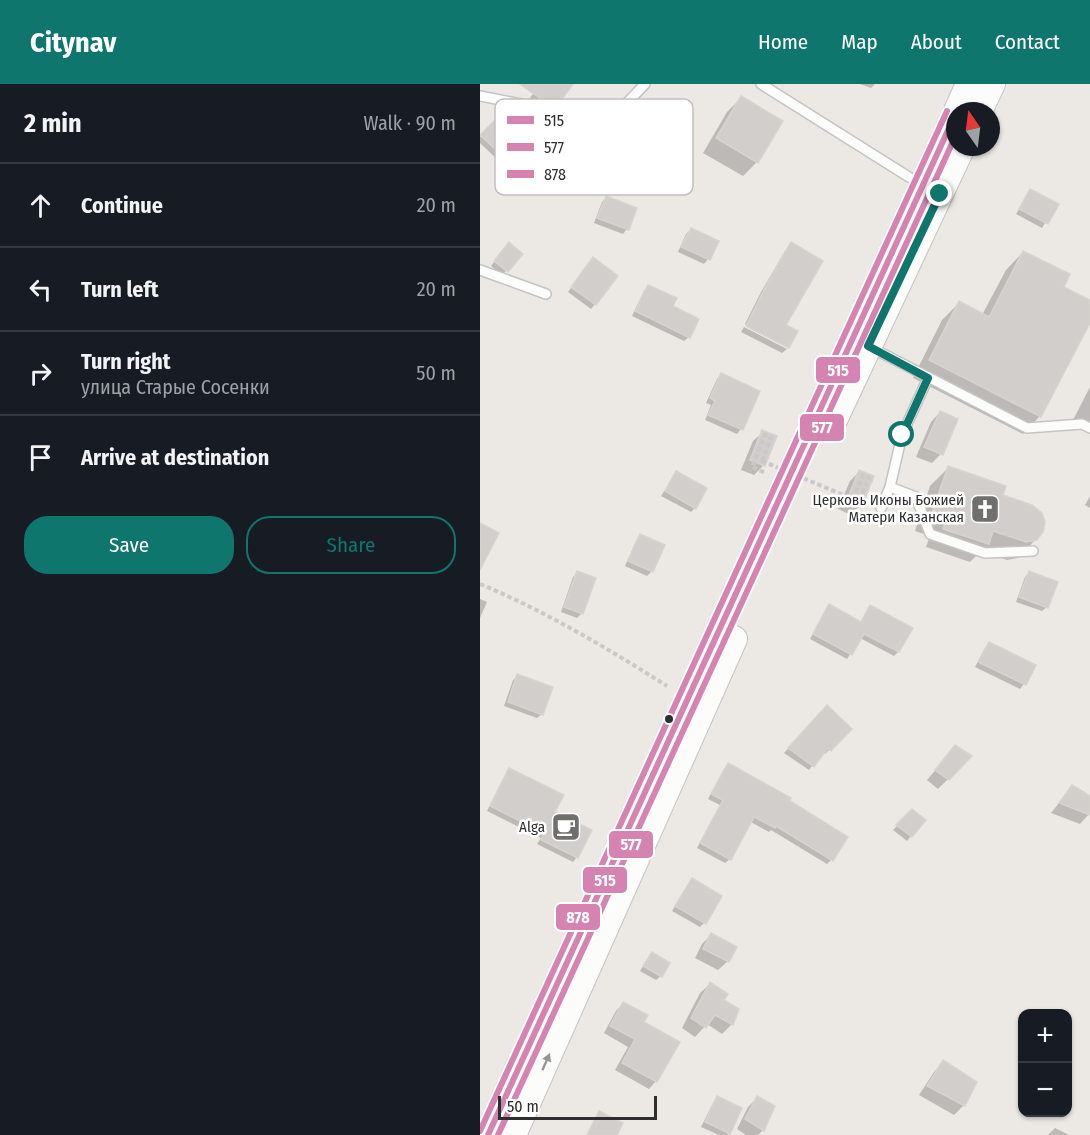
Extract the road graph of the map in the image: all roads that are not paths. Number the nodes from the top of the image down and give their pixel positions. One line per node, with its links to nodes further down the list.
1 (645, 84): 7 (lane)
2 (761, 84): 12 (lane)
3 (969, 84): 8 (main road)
4 (992, 84): 9 (main road)
5 (480, 96): 6 (lane)
6 (495, 99)
7 (631, 99)
8 (961, 102)
9 (983, 102)
10 (946, 134): 12 (main road)
11 (958, 156): 15 (main road)
12 (922, 185): 21 (main road)
13 (480, 270): 14 (lane)
14 (546, 294)
15 (868, 346): 16 (lane); 22 (main road, one-way to 15)
16 (928, 378): 17 (lane); 18 (lane)
17 (1090, 428)
18 (890, 487): 19 (lane); 20 (lane)
19 (881, 508)
20 (1033, 551)
21 (488, 1135)
22 (513, 1135)

